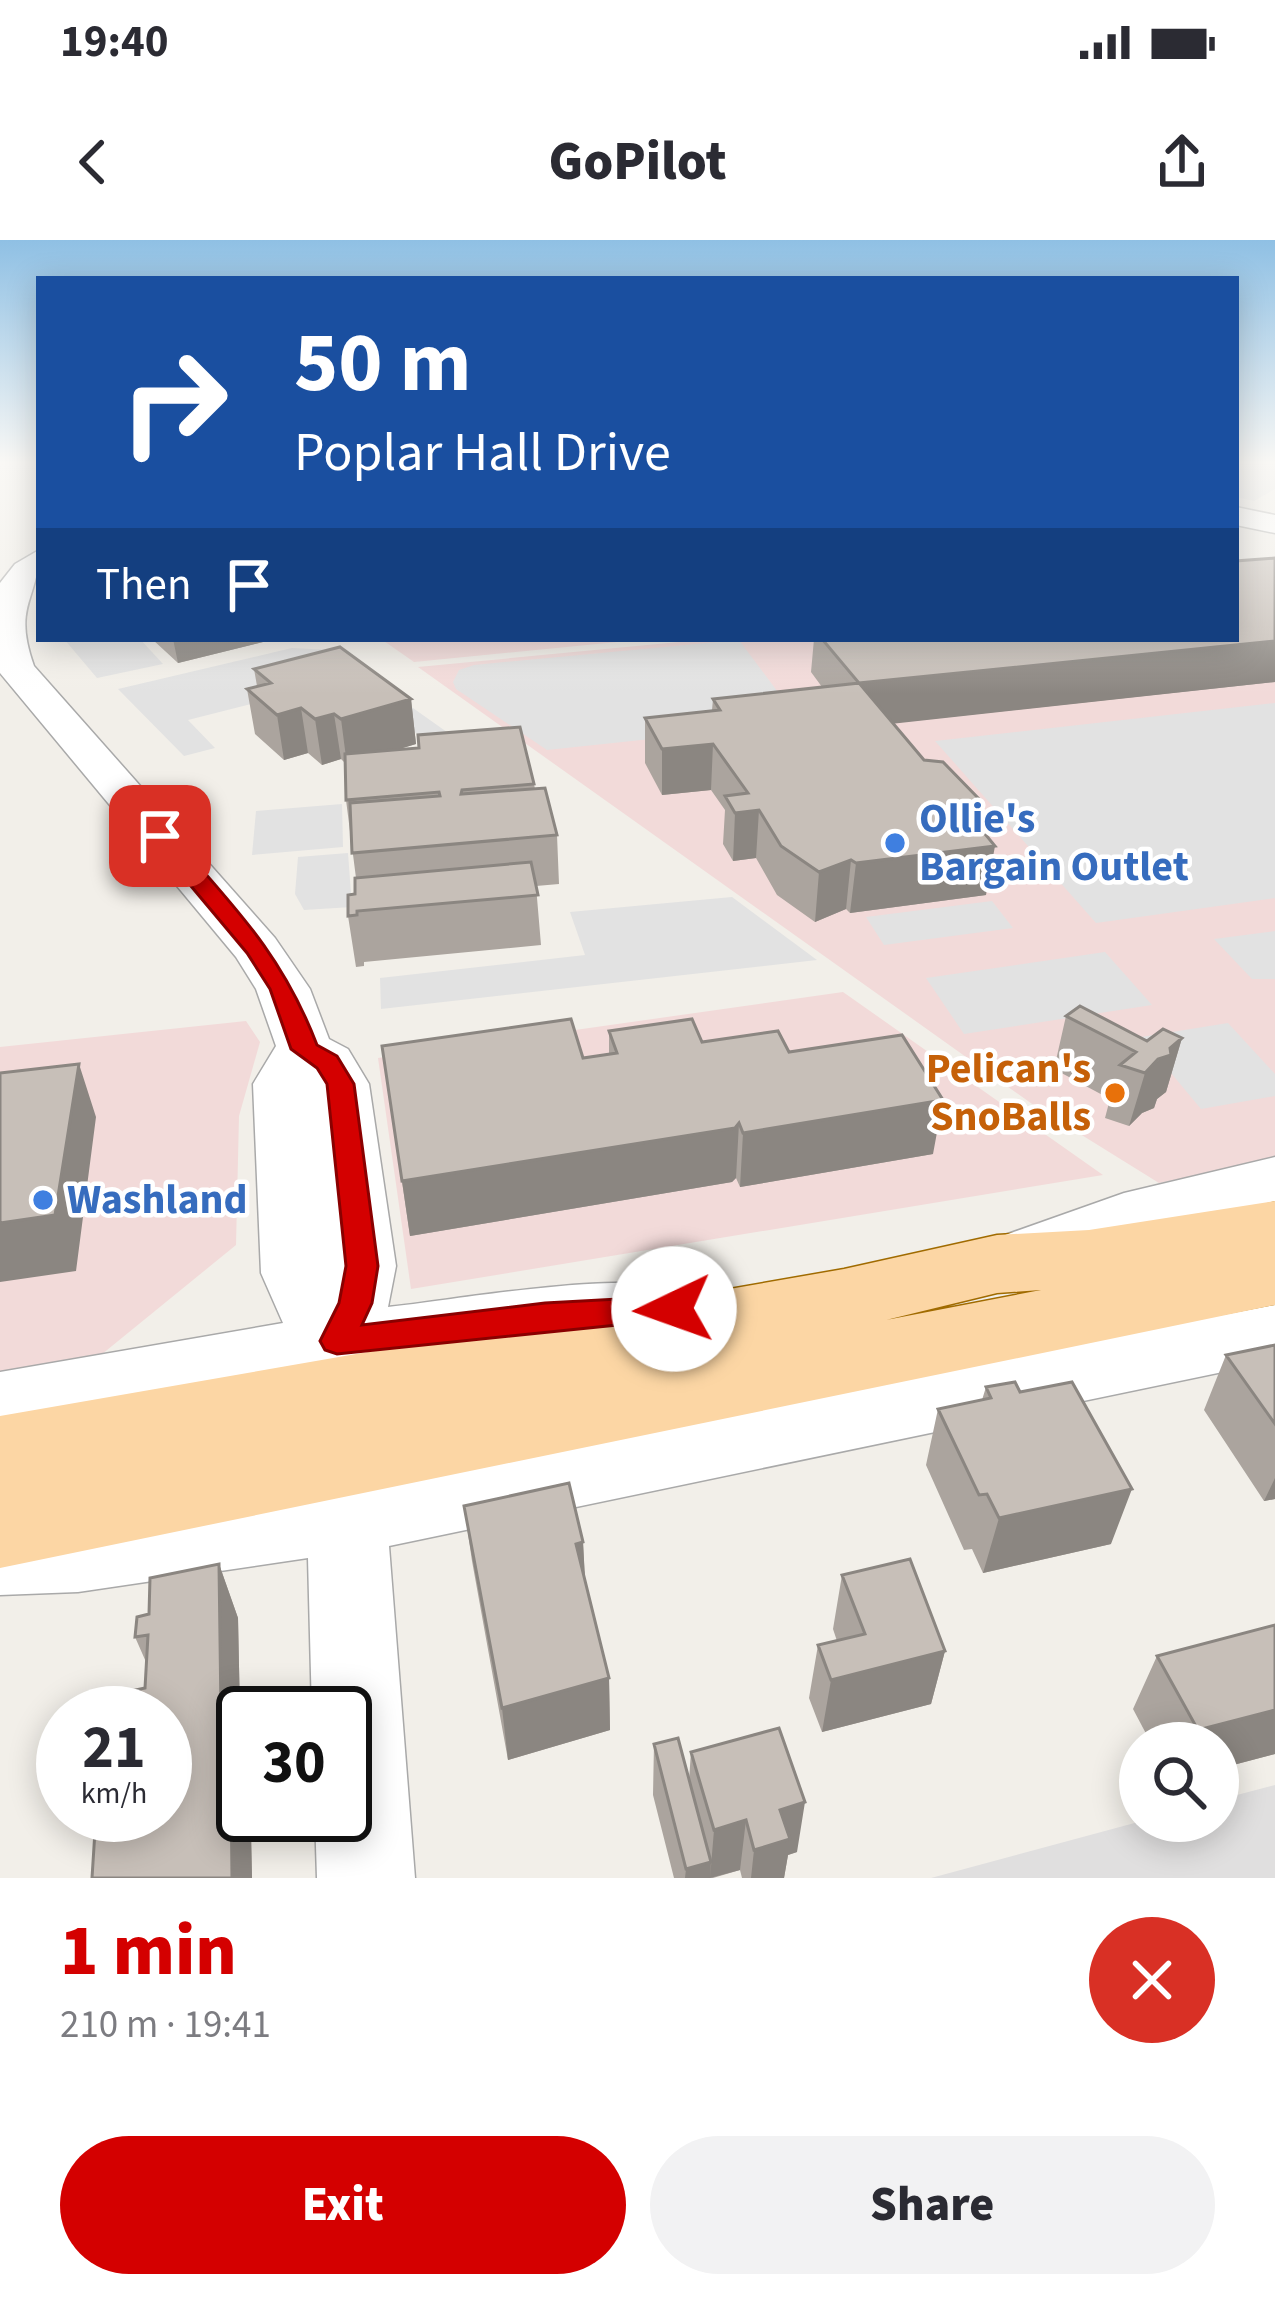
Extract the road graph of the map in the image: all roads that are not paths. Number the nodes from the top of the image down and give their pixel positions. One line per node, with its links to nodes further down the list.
1 (36, 562): 8 (street)
2 (1275, 1179): 4 (street)
3 (1275, 1228): 4 (main road)
4 (997, 1264): 8 (main road)
5 (1275, 1276): 8 (main road)
6 (1275, 1333): 8 (street)
7 (0, 1402): 8 (street)
8 (341, 1428): 9 (main road); 10 (main road); 11 (street); 12 (street)
9 (0, 1454)
10 (0, 1527)
11 (0, 1558)
12 (366, 1878)

